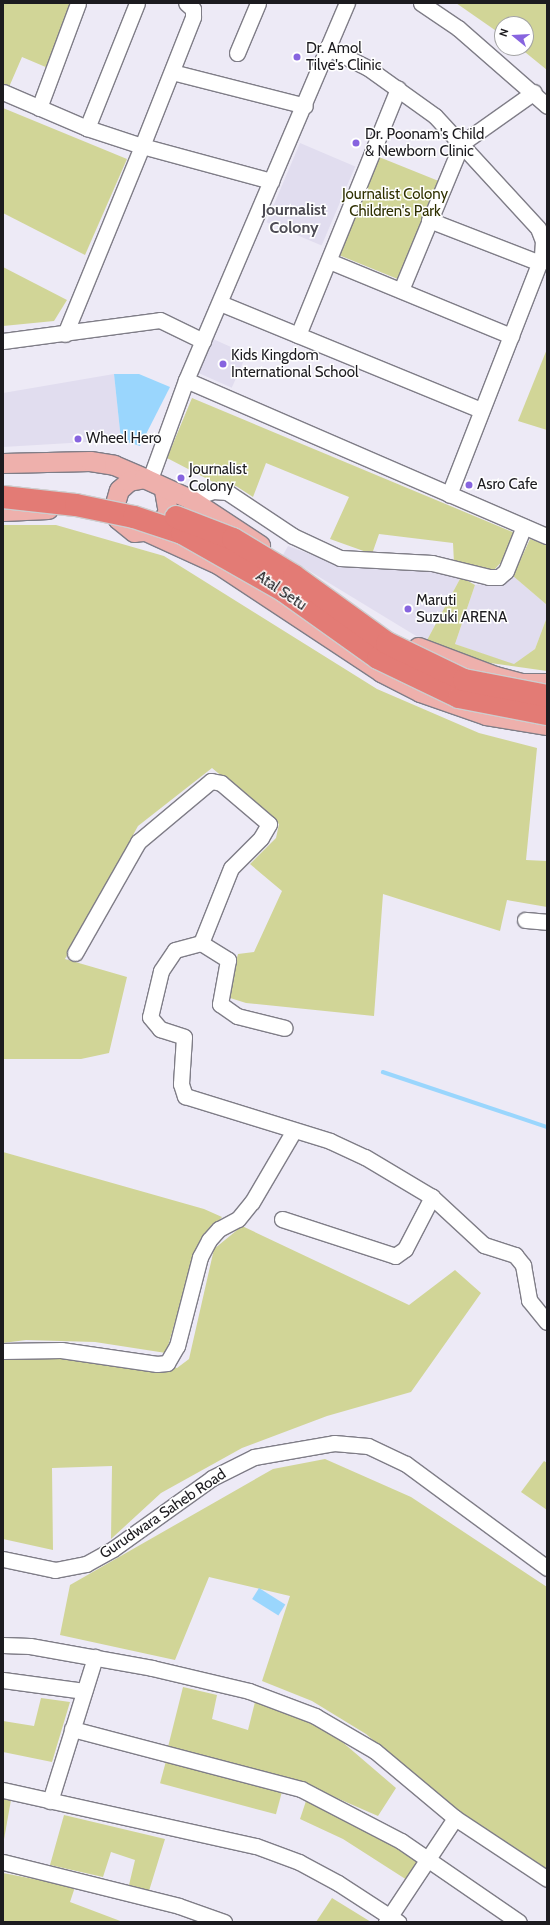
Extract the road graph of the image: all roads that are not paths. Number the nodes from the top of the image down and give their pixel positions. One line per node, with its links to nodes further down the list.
1 (78, 3): 15 (street)
2 (138, 3): 16 (street)
3 (186, 3): 9 (street)
4 (258, 3): 8 (street)
5 (347, 3): 7 (street)
6 (421, 3): 12 (street)
7 (328, 48): 10 (street); 13 (street)
8 (237, 53)
9 (172, 72): 13 (street); 18 (street)
10 (398, 89): 17 (street); 21 (street)
11 (3, 92): 15 (street)
12 (534, 92): 14 (street); 17 (street)
13 (305, 106): 19 (street)
14 (547, 106)
15 (39, 108): 16 (street)
16 (88, 128): 18 (street)
17 (462, 143): 20 (street); 22 (street)
18 (142, 146): 19 (street); 25 (street)
19 (272, 180): 24 (street)
20 (429, 220): 22 (street); 23 (street)
21 (329, 261): 23 (street); 26 (street)
22 (540, 263): 27 (street)
23 (400, 290): 27 (street)
24 (220, 303): 26 (street); 29 (street)
25 (65, 334): 28 (street); 29 (street)
26 (298, 335): 31 (street)
27 (511, 336): 31 (street)
28 (3, 341)
29 (203, 341): 30 (street)
30 (186, 380): 33 (street); 35 (street)
31 (481, 410): 35 (street)
32 (3, 463): 33 (main road)
33 (153, 482): 37 (main road); 39 (main road); 41 (main road)
34 (3, 483): 44 (highway, Atal Setu, bridge)
35 (449, 494): 40 (street)
36 (3, 497): 45 (highway, Atal Setu, bridge)
37 (190, 499): 40 (street); 43 (main road)
38 (3, 511): 39 (main road)
39 (122, 524): 41 (main road)
40 (524, 526): 42 (street)
41 (148, 532): 46 (main road)
42 (547, 536)
43 (547, 683)
44 (547, 696)
45 (547, 714)
46 (547, 725)
47 (525, 920): 48 (street)
48 (547, 922)
49 (201, 942): 50 (street); 51 (street); 52 (street)
50 (75, 954)
51 (285, 1028)
52 (293, 1132): 53 (street); 56 (street)
53 (432, 1197): 54 (street); 55 (street)
54 (282, 1219)
55 (547, 1322)
56 (3, 1351)
57 (3, 1559): 58 (street, Gurudwara Saheb Road)
58 (547, 1568)
59 (3, 1645): 60 (street)
60 (96, 1657): 62 (street); 66 (street)
61 (3, 1680): 62 (street)
62 (84, 1691): 63 (street)
63 (72, 1729): 65 (street); 67 (street)
64 (3, 1790): 65 (street)
65 (50, 1801): 70 (street)
66 (455, 1818): 67 (street); 69 (street)
67 (429, 1860): 70 (street); 72 (street)
68 (3, 1862): 71 (street)
69 (547, 1879)
70 (391, 1920)
71 (224, 1922)
72 (519, 1922)

